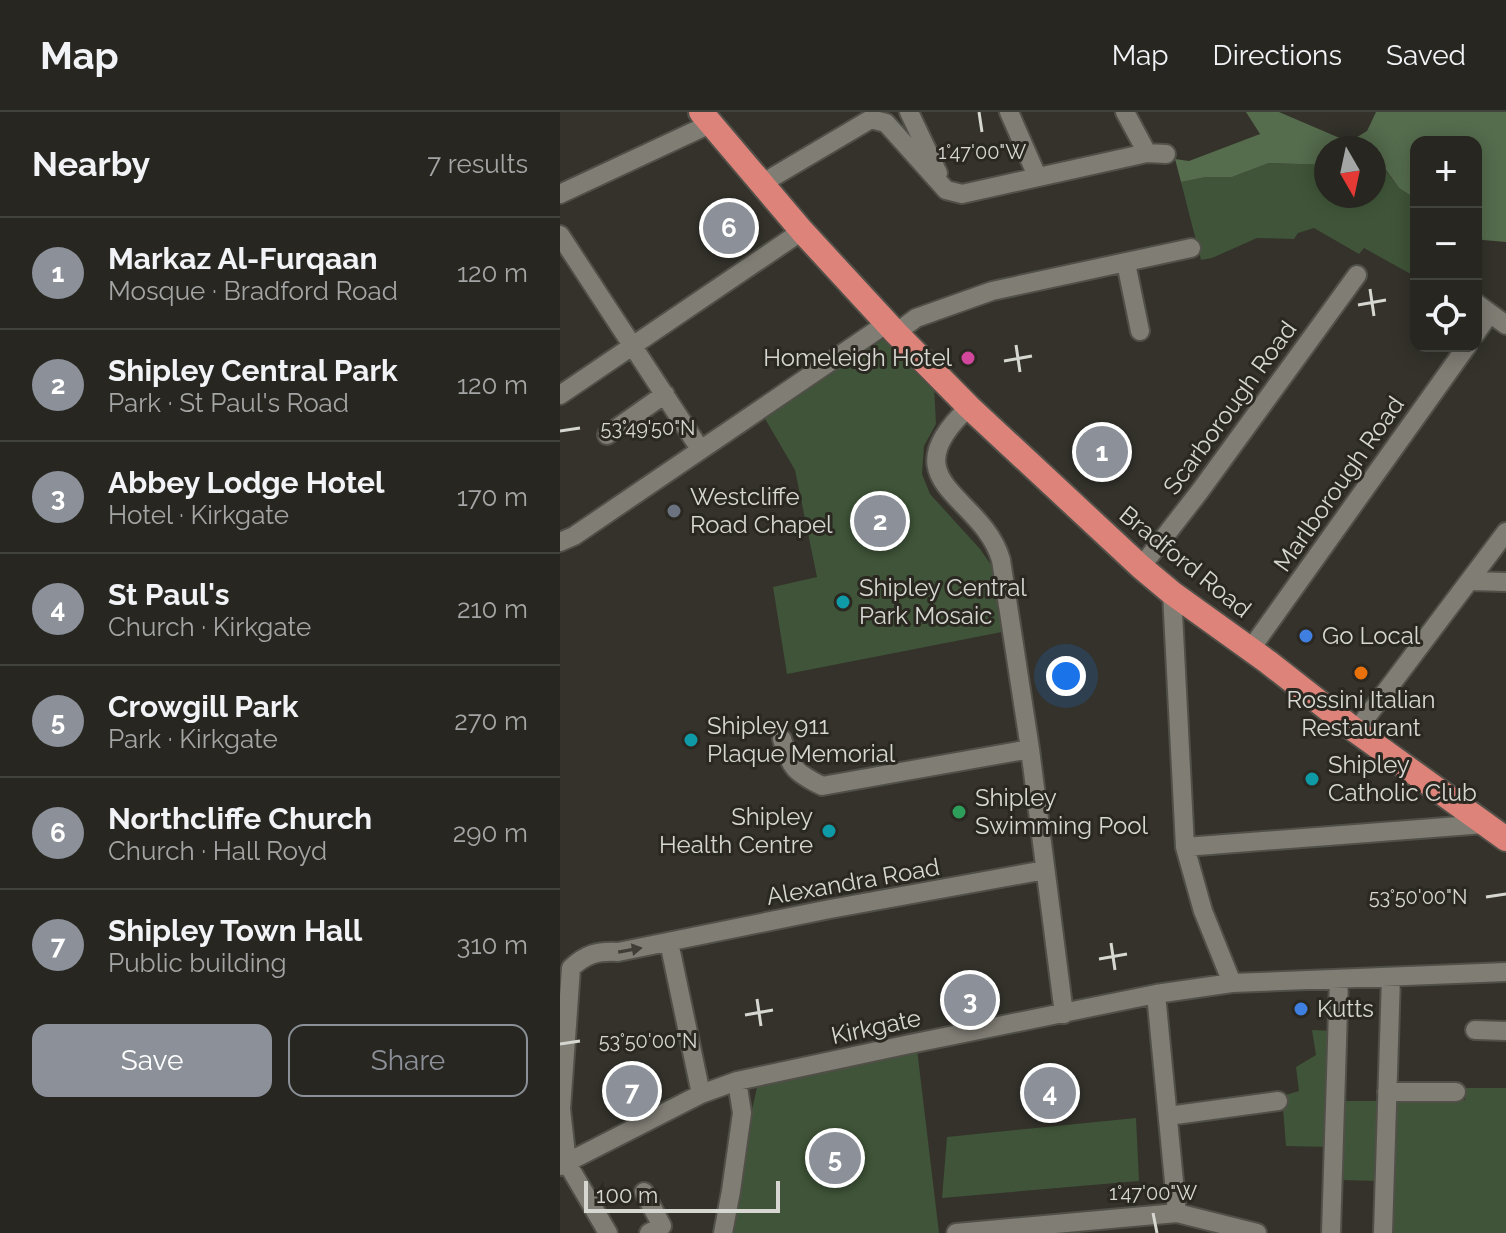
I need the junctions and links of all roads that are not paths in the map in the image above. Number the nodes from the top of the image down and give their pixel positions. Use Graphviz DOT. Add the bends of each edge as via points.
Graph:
graph roads {
  1 [pos="909,112"];
  2 [pos="1009,112"];
  3 [pos="1125,112"];
  4 [pos="876,115"];
  5 [pos="705,118"];
  6 [pos="1147,153"];
  7 [pos="1166,154"];
  8 [pos="1037,176"];
  9 [pos="761,184"];
  10 [pos="946,190"];
  11 [pos="560,194"];
  12 [pos="802,231"];
  13 [pos="560,235"];
  14 [pos="1191,248"];
  15 [pos="1126,263"];
  16 [pos="1357,275"];
  17 [pos="1483,308"];
  18 [pos="1506,325"];
  19 [pos="886,331"];
  20 [pos="1140,331"];
  21 [pos="632,346"];
  22 [pos="1463,352"];
  23 [pos="665,394"];
  24 [pos="560,395"];
  25 [pos="969,407"];
  26 [pos="607,435"];
  27 [pos="700,449"];
  28 [pos="1506,532"];
  29 [pos="560,542"];
  30 [pos="1141,567"];
  31 [pos="1471,581"];
  32 [pos="1506,582"];
  33 [pos="1172,593"];
  34 [pos="1250,650"];
  35 [pos="1356,731"];
  36 [pos="782,739"];
  37 [pos="1030,749"];
  38 [pos="1485,824"];
  39 [pos="1506,839"];
  40 [pos="1185,847"];
  41 [pos="1045,870"];
  42 [pos="669,942"];
  43 [pos="1506,972"];
  44 [pos="1391,977"];
  45 [pos="1339,979"];
  46 [pos="1232,983"];
  47 [pos="1156,994"];
  48 [pos="1064,1014"];
  49 [pos="1475,1030"];
  50 [pos="1506,1031"];
  51 [pos="737,1081"];
  52 [pos="1387,1092"];
  53 [pos="1456,1092"];
  54 [pos="701,1094"];
  55 [pos="1278,1101"];
  56 [pos="1168,1116"];
  57 [pos="563,1165"];
  58 [pos="644,1192"];
  59 [pos="1177,1213"];
  60 [pos="608,1233"];
  61 [pos="649,1233"];
  62 [pos="723,1233"];
  63 [pos="956,1233"];
  64 [pos="1257,1233"];
  65 [pos="1331,1233"];
  66 [pos="1383,1233"];
  1 -- 10 [label="street"];
  2 -- 8 [label="street"];
  3 -- 6 [label="street"];
  4 -- 9 [label="street"];
  4 -- 10 [label="street"];
  5 -- 9 [label="highway, Bradford Road"];
  5 -- 11 [label="street"];
  6 -- 7 [label="street"];
  6 -- 8 [label="street"];
  8 -- 10 [label="street" via="962,194"];
  9 -- 12 [label="highway, Bradford Road"];
  12 -- 19 [label="highway, Bradford Road"];
  12 -- 21 [label="street"];
  13 -- 21 [label="street"];
  14 -- 15 [label="street"];
  15 -- 19 [label="street" via="992,291"];
  15 -- 20 [label="street"];
  16 -- 30 [label="street, Scarborough Road"];
  17 -- 18 [label="street"];
  19 -- 25 [label="highway, Bradford Road"];
  19 -- 27 [label="street"];
  21 -- 23 [label="street"];
  21 -- 24 [label="street"];
  22 -- 34 [label="street, Marlborough Road"];
  23 -- 26 [label="street"];
  23 -- 27 [label="street"];
  25 -- 30 [label="highway, Bradford Road"];
  25 -- 37 [label="street" via="948,426 937,448 935,468 997,545"];
  27 -- 29 [label="street"];
  28 -- 31 [label="street"];
  30 -- 33 [label="highway, Bradford Road"];
  31 -- 32 [label="street"];
  31 -- 35 [label="street"];
  33 -- 34 [label="highway, Bradford Road"];
  33 -- 40 [label="street"];
  34 -- 35 [label="highway, Bradford Road"];
  35 -- 38 [label="highway, Bradford Road"];
  36 -- 37 [label="street" via="792,768 822,786"];
  37 -- 41 [label="street"];
  38 -- 39 [label="highway, Bradford Road"];
  38 -- 40 [label="street"];
  40 -- 46 [label="street"];
  41 -- 42 [label="street, Alexandra Road"];
  41 -- 48 [label="street"];
  42 -- 54 [label="street"];
  57 -- 42 [label="street, Alexandra Road, one-way" via="561,1109 571,968 591,953"];
  43 -- 44 [label="street, Kirkgate"];
  44 -- 45 [label="street, Kirkgate"];
  44 -- 52 [label="street"];
  45 -- 46 [label="street, Kirkgate"];
  45 -- 65 [label="street"];
  46 -- 47 [label="street, Kirkgate"];
  47 -- 48 [label="street, Kirkgate"];
  47 -- 56 [label="street"];
  48 -- 51 [label="street, Kirkgate"];
  49 -- 50 [label="street"];
  51 -- 54 [label="street, Kirkgate"];
  51 -- 62 [label="street" via="742,1113"];
  52 -- 53 [label="street"];
  52 -- 66 [label="street"];
  54 -- 57 [label="street, Kirkgate"];
  55 -- 56 [label="street"];
  56 -- 59 [label="street"];
  57 -- 60 [label="street"];
  58 -- 61 [label="street" via="662,1226"];
  59 -- 63 [label="street"];
  59 -- 64 [label="street"];
}
